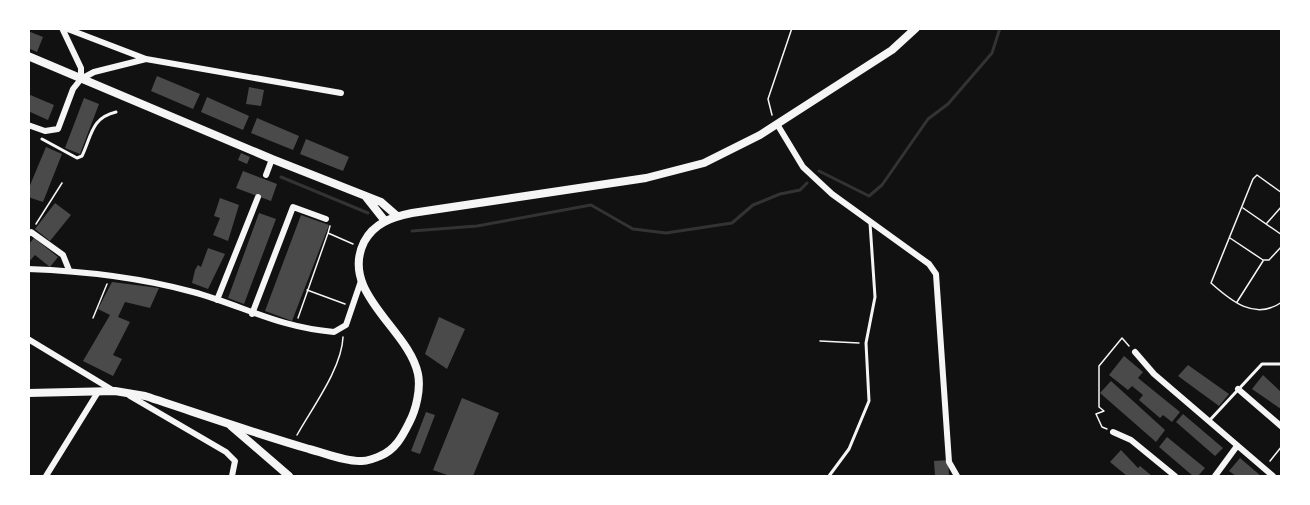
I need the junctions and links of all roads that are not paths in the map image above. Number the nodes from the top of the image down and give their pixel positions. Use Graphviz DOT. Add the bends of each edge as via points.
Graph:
graph roads {
  1 [pos="64,28"];
  2 [pos="916,28"];
  3 [pos="28,56"];
  4 [pos="146,59"];
  5 [pos="81,79"];
  6 [pos="341,93"];
  7 [pos="116,112"];
  8 [pos="777,124"];
  9 [pos="28,125"];
  10 [pos="42,139"];
  11 [pos="272,159"];
  12 [pos="266,175"];
  13 [pos="365,196"];
  14 [pos="258,197"];
  15 [pos="397,216"];
  16 [pos="326,219"];
  17 [pos="385,221"];
  18 [pos="870,223"];
  19 [pos="30,233"];
  20 [pos="28,269"];
  21 [pos="69,270"];
  22 [pos="361,281"];
  23 [pos="217,300"];
  24 [pos="252,314"];
  25 [pos="28,339"];
  26 [pos="1135,352"];
  27 [pos="1281,364"];
  28 [pos="1238,389"];
  29 [pos="115,391"];
  30 [pos="98,392"];
  31 [pos="28,393"];
  32 [pos="126,393"];
  33 [pos="1209,421"];
  34 [pos="228,423"];
  35 [pos="1281,427"];
  36 [pos="1113,432"];
  37 [pos="1237,446"];
  38 [pos="830,476"];
  39 [pos="46,477"];
  40 [pos="232,477"];
  41 [pos="289,477"];
  42 [pos="957,477"];
  43 [pos="1175,477"];
  44 [pos="1215,477"];
  45 [pos="1273,477"];
  1 -- 4 [label="street"];
  1 -- 5 [label="street" via="81,68"];
  2 -- 8 [label="main road" via="892,51"];
  3 -- 5 [label="street"];
  4 -- 5 [label="street"];
  4 -- 6 [label="street"];
  5 -- 9 [label="street" via="58,129 45,131"];
  5 -- 11 [label="street"];
  7 -- 10 [label="lane" via="102,115 96,122 82,156 77,158"];
  8 -- 15 [label="main road" via="725,155 683,170"];
  8 -- 18 [label="street" via="803,167"];
  11 -- 12 [label="street"];
  11 -- 13 [label="street"];
  13 -- 15 [label="street" via="381,202"];
  13 -- 17 [label="street"];
  14 -- 23 [label="street"];
  15 -- 17 [label="main road"];
  16 -- 24 [label="street" via="293,207"];
  17 -- 22 [label="main road" via="369,234 362,249"];
  18 -- 38 [label="lane" via="875,297 866,344 869,401 849,450"];
  18 -- 42 [label="street" via="929,264 936,274 949,462"];
  19 -- 21 [label="street" via="63,255"];
  20 -- 21 [label="street"];
  21 -- 23 [label="street" via="143,279"];
  22 -- 24 [label="street" via="343,328 334,332 295,327"];
  22 -- 34 [label="main road" via="406,345 418,375 416,403 400,441 381,456 362,461"];
  23 -- 24 [label="street"];
  25 -- 29 [label="street"];
  26 -- 33 [label="street" via="1154,374"];
  27 -- 28 [label="lane" via="1262,364"];
  28 -- 33 [label="lane"];
  28 -- 35 [label="street"];
  29 -- 30 [label="main road"];
  29 -- 32 [label="main road"];
  30 -- 31 [label="main road"];
  30 -- 39 [label="street"];
  32 -- 34 [label="main road"];
  32 -- 40 [label="street" via="226,452 235,461"];
  33 -- 37 [label="street"];
  34 -- 41 [label="street"];
  36 -- 43 [label="street" via="1131,440"];
  37 -- 44 [label="street"];
  37 -- 45 [label="street"];
}
